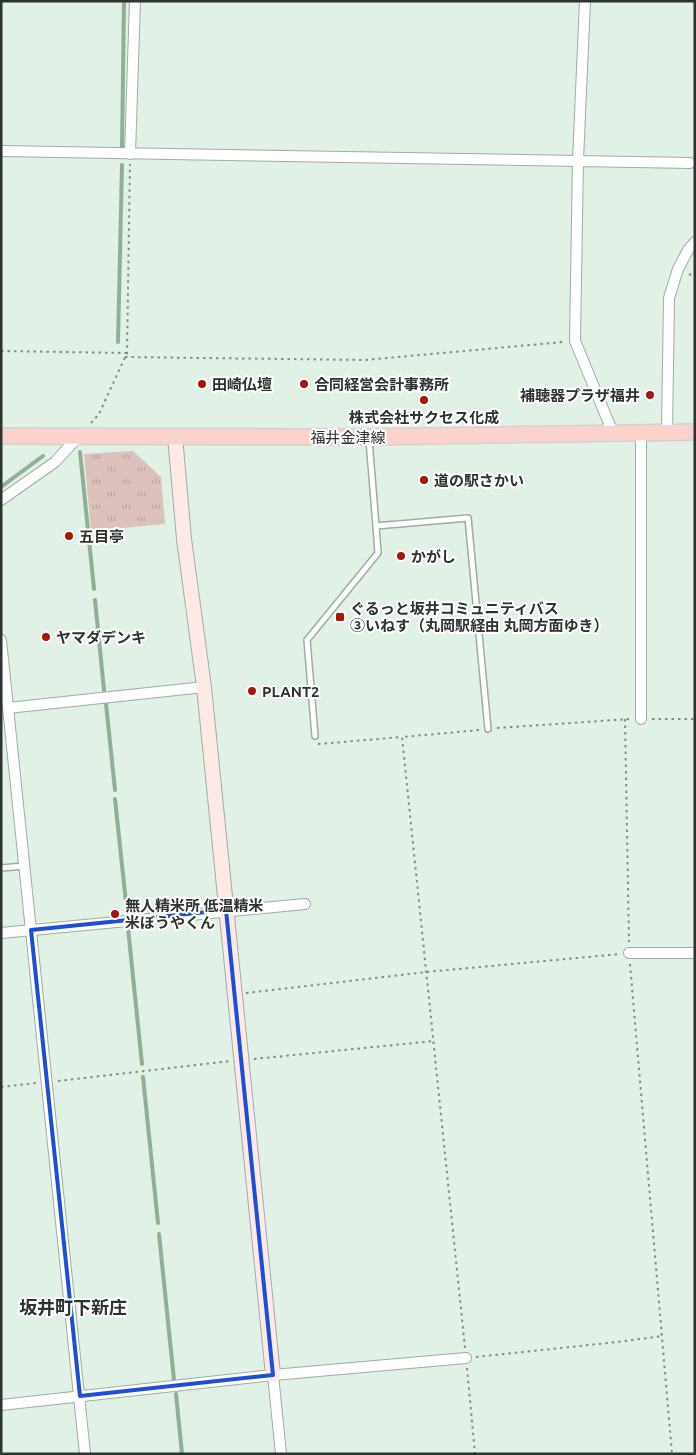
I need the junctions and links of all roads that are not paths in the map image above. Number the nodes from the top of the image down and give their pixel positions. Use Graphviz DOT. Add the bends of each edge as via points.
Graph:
graph roads {
  1 [pos="135,1"];
  2 [pos="585,1"];
  3 [pos="1,151"];
  4 [pos="130,154"];
  5 [pos="578,160"];
  6 [pos="690,163"];
  7 [pos="695,242"];
  8 [pos="667,432"];
  9 [pos="695,432"];
  10 [pos="613,433"];
  11 [pos="641,433"];
  12 [pos="1,436"];
  13 [pos="79,436"];
  14 [pos="175,436"];
  15 [pos="369,437"];
  16 [pos="1,500"];
  17 [pos="376,526"];
  18 [pos="1,640"];
  19 [pos="204,687"];
  20 [pos="8,708"];
  21 [pos="641,719"];
  22 [pos="488,729"];
  23 [pos="315,736"];
  24 [pos="24,866"];
  25 [pos="1,868"];
  26 [pos="305,904"];
  27 [pos="226,910"];
  28 [pos="31,930"];
  29 [pos="1,933"];
  30 [pos="630,953"];
  31 [pos="695,953"];
  32 [pos="466,1358"];
  33 [pos="273,1375"];
  34 [pos="80,1396"];
  35 [pos="1,1405"];
  36 [pos="85,1454"];
  37 [pos="281,1454"];
  1 -- 4 [label="street"];
  2 -- 5 [label="street"];
  3 -- 4 [label="street"];
  4 -- 5 [label="street"];
  5 -- 6 [label="street"];
  5 -- 10 [label="street" via="575,341"];
  7 -- 8 [label="street" via="678,269 669,298"];
  8 -- 9 [label="main road, 福井金津線"];
  8 -- 11 [label="main road, 福井金津線"];
  10 -- 11 [label="main road, 福井金津線"];
  10 -- 15 [label="main road, 福井金津線"];
  11 -- 21 [label="street"];
  12 -- 13 [label="main road, 福井金津線"];
  13 -- 14 [label="main road, 福井金津線"];
  13 -- 16 [label="street" via="55,462"];
  14 -- 15 [label="main road, 福井金津線"];
  14 -- 19 [label="street" via="184,539"];
  15 -- 17 [label="lane"];
  17 -- 22 [label="lane" via="468,518"];
  17 -- 23 [label="lane" via="378,553 307,640"];
  18 -- 20 [label="street"];
  19 -- 20 [label="street"];
  19 -- 27 [label="street"];
  20 -- 24 [label="street"];
  24 -- 25 [label="lane"];
  24 -- 28 [label="street"];
  26 -- 27 [label="street"];
  27 -- 28 [label="street"];
  27 -- 33 [label="street"];
  28 -- 29 [label="street"];
  28 -- 34 [label="street"];
  30 -- 31 [label="street"];
  32 -- 33 [label="street"];
  33 -- 34 [label="street"];
  33 -- 37 [label="street"];
  34 -- 35 [label="street"];
  34 -- 36 [label="street"];
}
